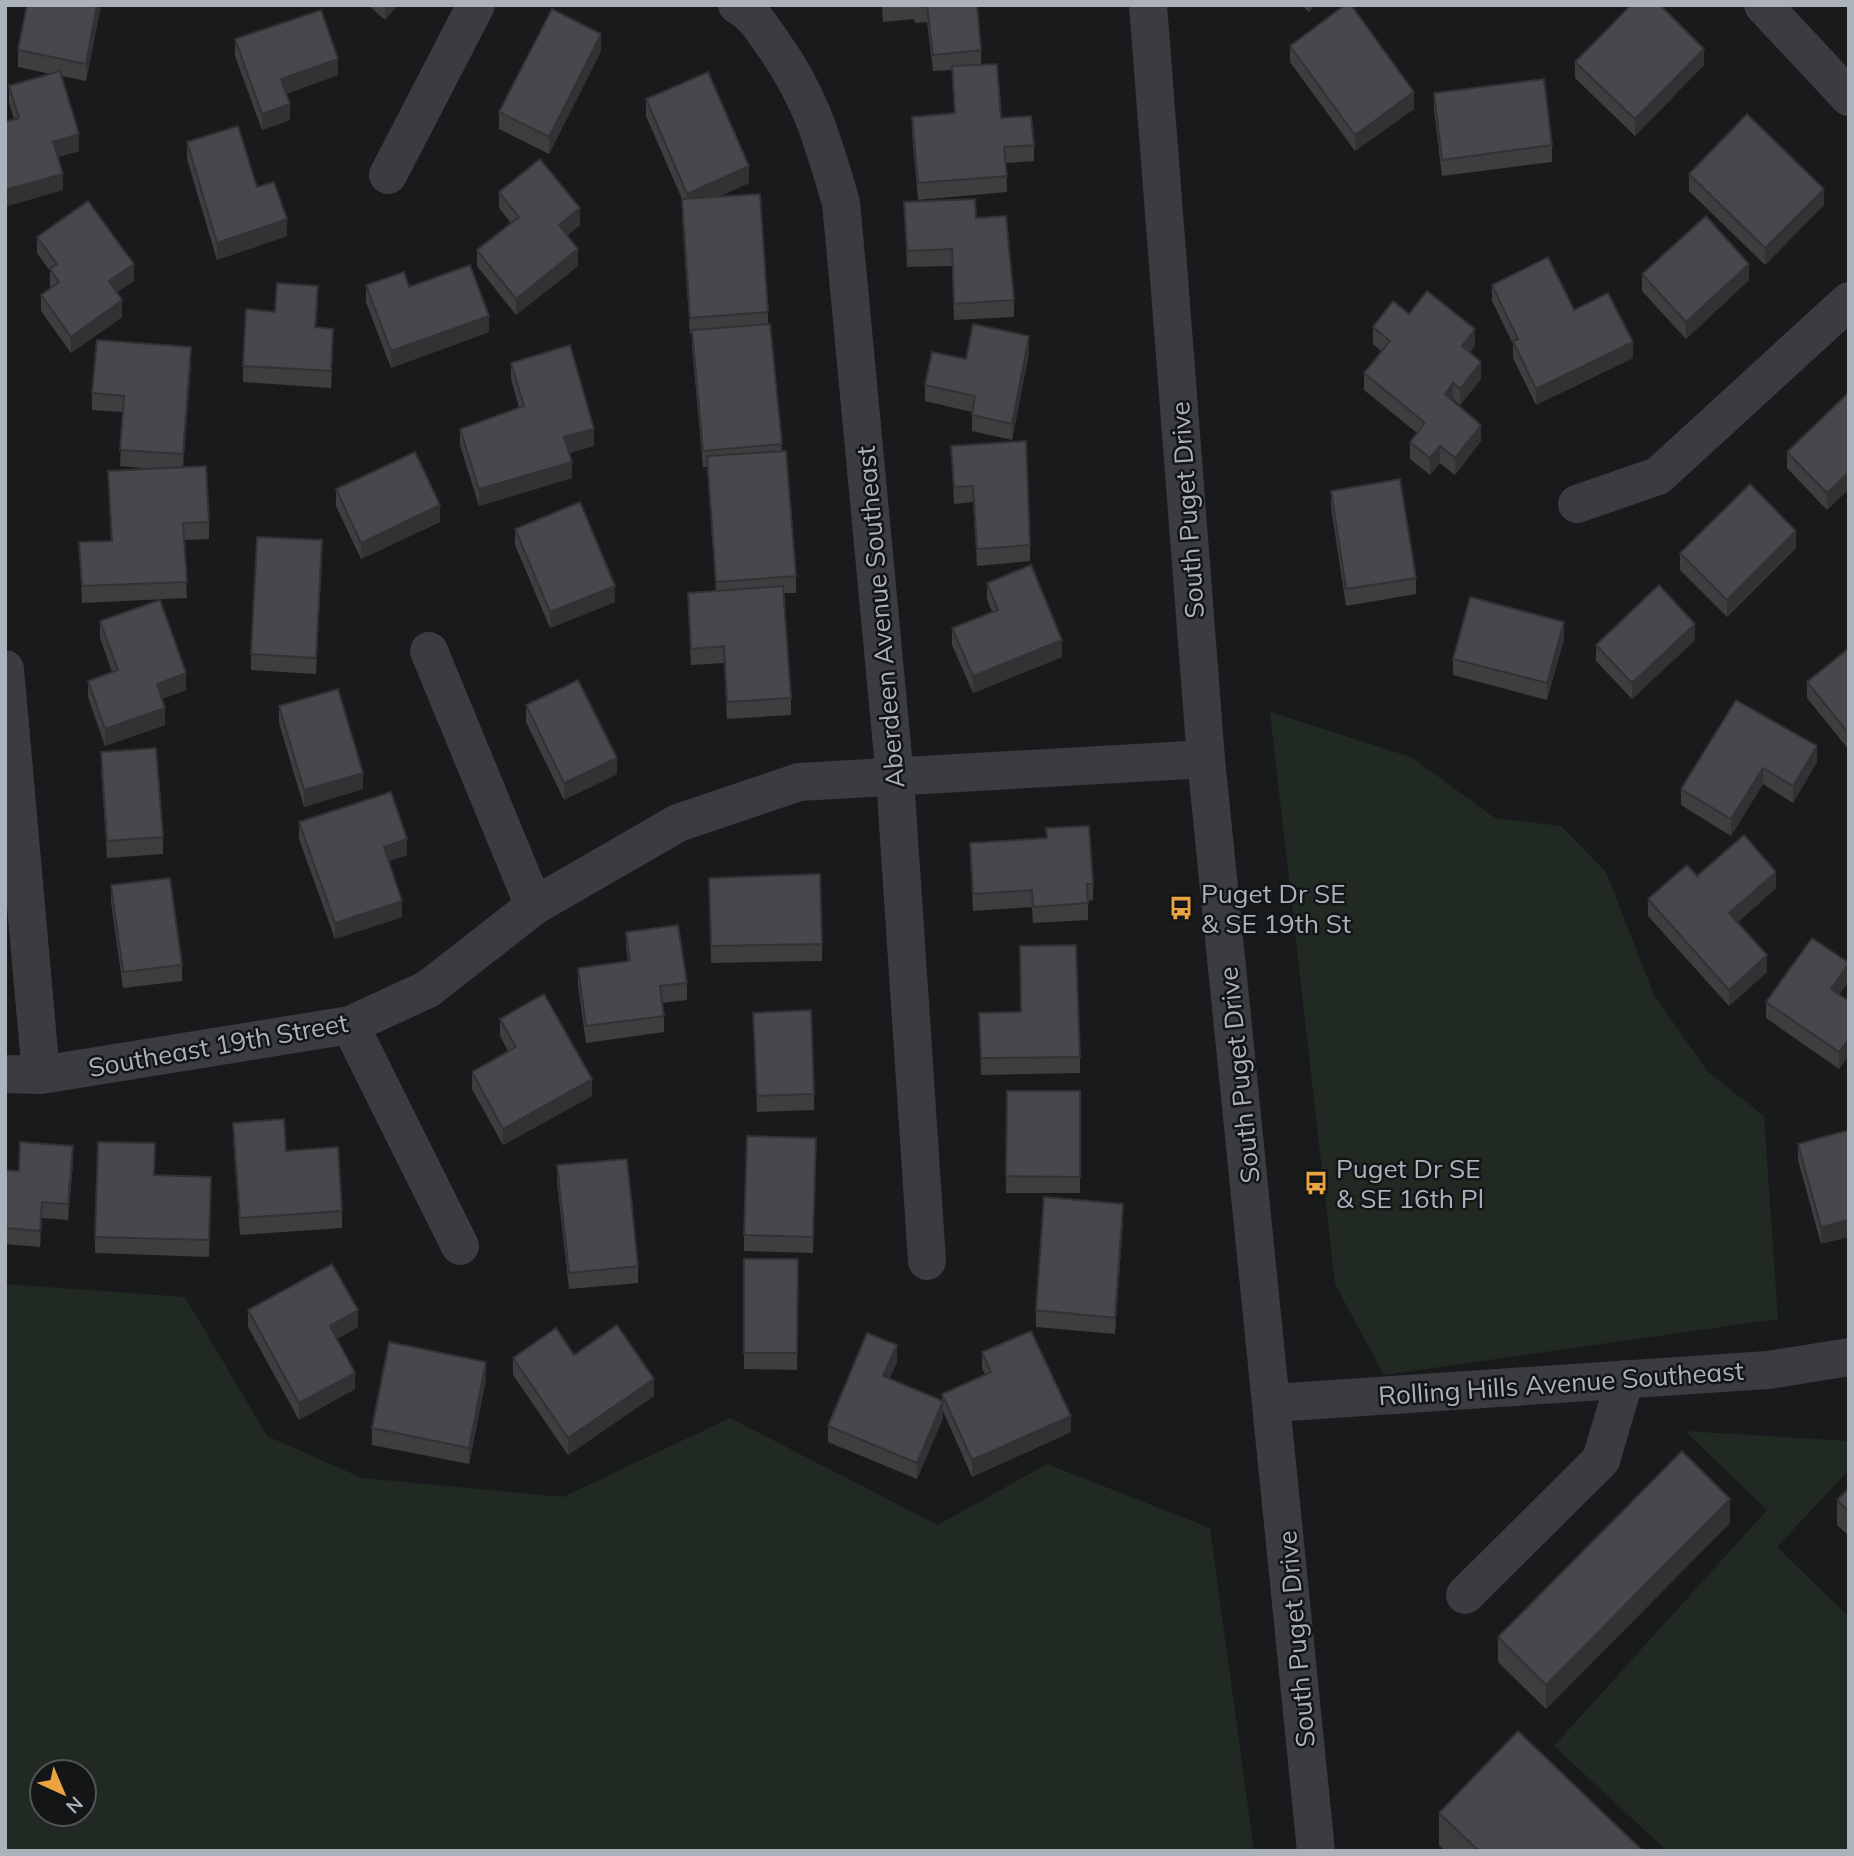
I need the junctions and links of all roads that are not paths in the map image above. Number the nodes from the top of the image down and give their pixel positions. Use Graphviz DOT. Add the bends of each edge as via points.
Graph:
graph roads {
  1 [pos="476,5"];
  2 [pos="1148,5"];
  3 [pos="1763,5"];
  4 [pos="747,8"];
  5 [pos="1849,97"];
  6 [pos="388,175"];
  7 [pos="1849,301"];
  8 [pos="1577,504"];
  9 [pos="429,652"];
  10 [pos="5,669"];
  11 [pos="1206,759"];
  12 [pos="895,778"];
  13 [pos="534,906"];
  14 [pos="350,1025"];
  15 [pos="23,1074"];
  16 [pos="460,1246"];
  17 [pos="927,1261"];
  18 [pos="1849,1357"];
  19 [pos="1625,1379"];
  20 [pos="1273,1403"];
  21 [pos="1465,1595"];
  22 [pos="1316,1851"];
  1 -- 6 [label="street"];
  2 -- 11 [label="street, South Puget Drive"];
  3 -- 5 [label="street"];
  4 -- 12 [label="street, Aberdeen Avenue Southeast" via="795,75 818,123 841,204"];
  7 -- 8 [label="street" via="1658,476"];
  9 -- 13 [label="street"];
  10 -- 15 [label="street"];
  11 -- 12 [label="street, Southeast 19th Street"];
  11 -- 20 [label="street, South Puget Drive"];
  12 -- 13 [label="street, Southeast 19th Street" via="799,782 678,824"];
  12 -- 17 [label="street, Aberdeen Avenue Southeast"];
  13 -- 14 [label="street, Southeast 19th Street" via="428,989"];
  14 -- 15 [label="street, Southeast 19th Street"];
  14 -- 16 [label="street"];
  18 -- 19 [label="street, Rolling Hills Avenue Southeast" via="1768,1370"];
  19 -- 20 [label="street, Rolling Hills Avenue Southeast"];
  19 -- 21 [label="street" via="1601,1460"];
  20 -- 22 [label="street, South Puget Drive"];
}
